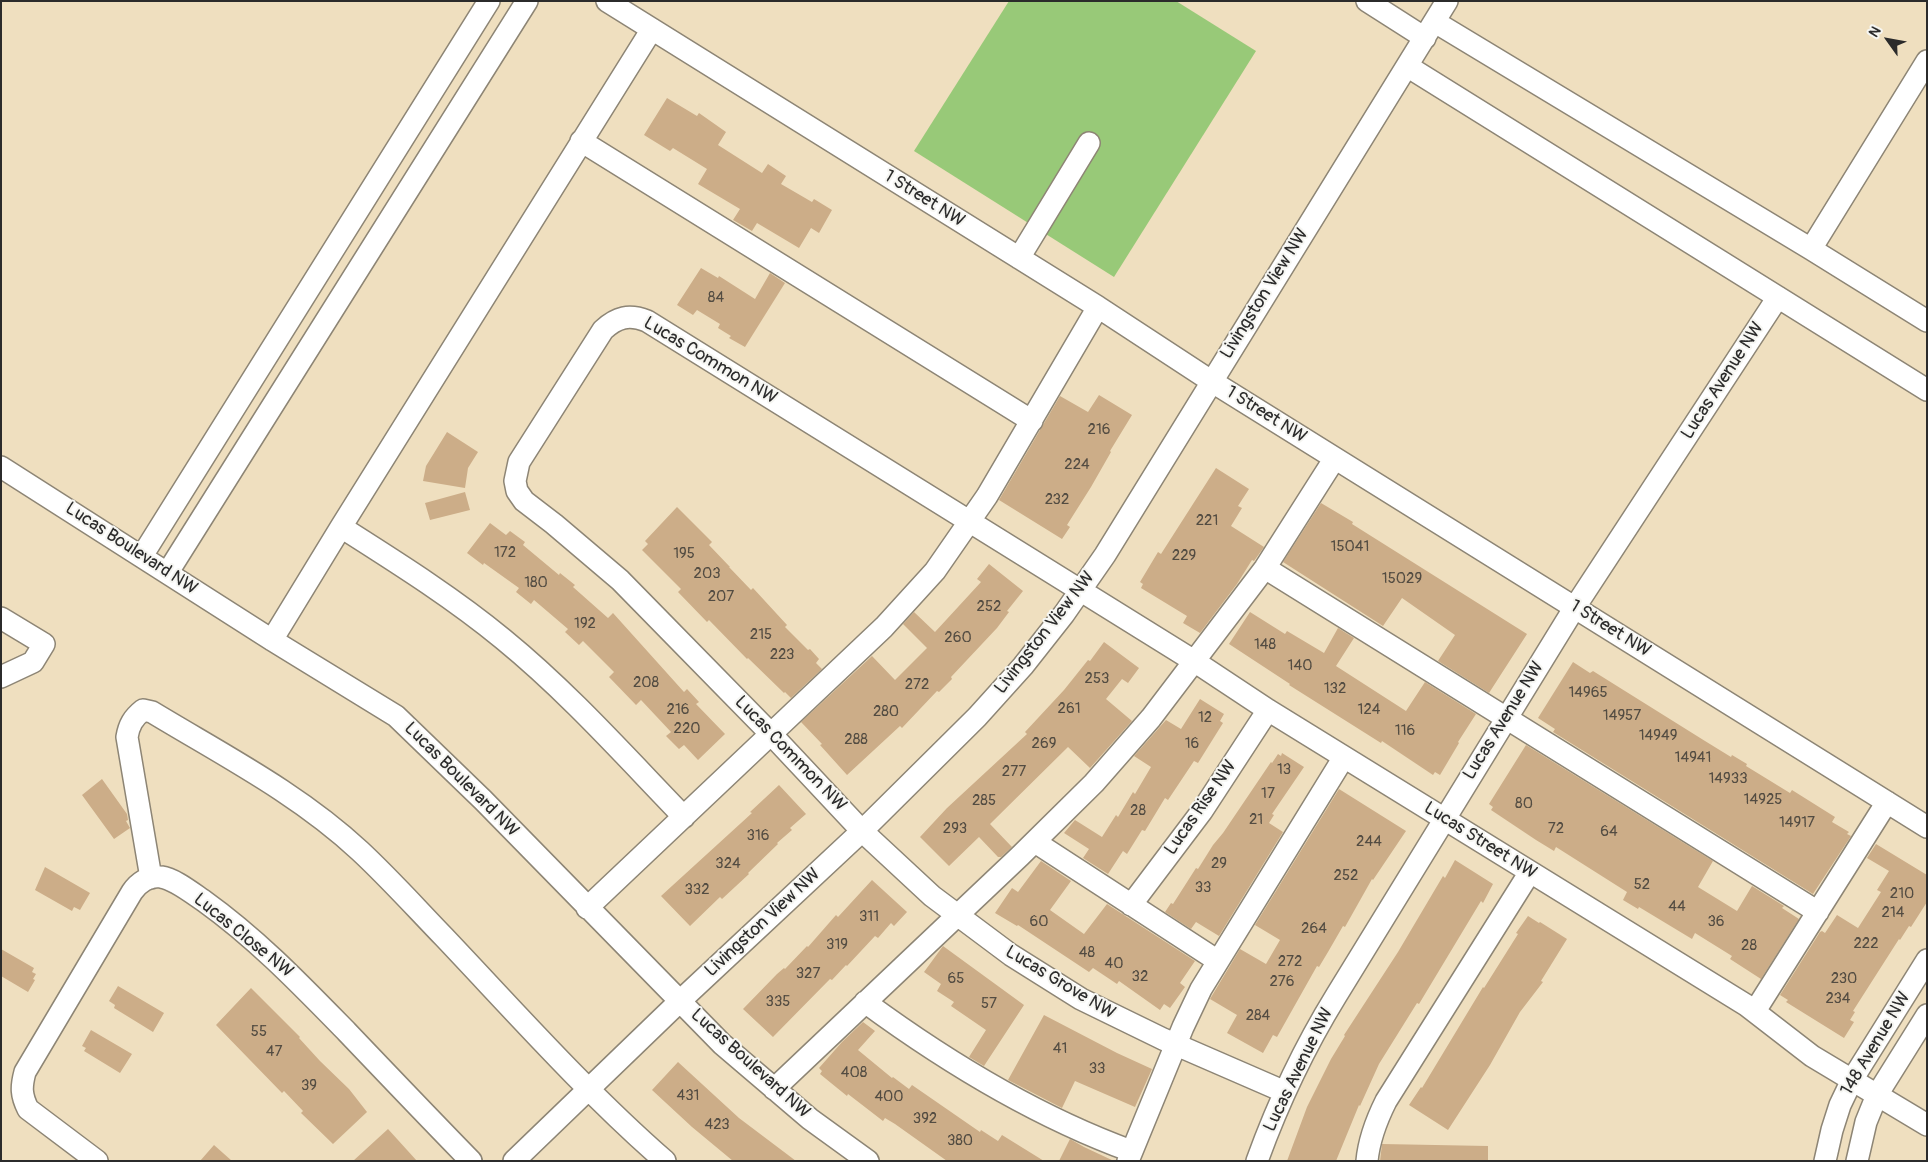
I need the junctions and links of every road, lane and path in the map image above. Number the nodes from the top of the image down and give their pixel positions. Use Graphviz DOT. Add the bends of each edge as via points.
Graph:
graph roads {
  1 [pos="489,1"];
  2 [pos="528,1"];
  3 [pos="607,1"];
  4 [pos="1367,1"];
  5 [pos="1447,1"];
  6 [pos="652,29"];
  7 [pos="1430,30"];
  8 [pos="1927,60"];
  9 [pos="1407,66"];
  10 [pos="581,141"];
  11 [pos="1088,143"];
  12 [pos="1811,249"];
  13 [pos="1019,258"];
  14 [pos="1778,297"];
  15 [pos="1098,307"];
  16 [pos="1927,321"];
  17 [pos="1211,381"];
  18 [pos="1927,390"];
  19 [pos="1032,421"];
  20 [pos="1335,458"];
  21 [pos="1,467"];
  22 [pos="970,522"];
  23 [pos="341,527"];
  24 [pos="142,556"];
  25 [pos="1265,568"];
  26 [pos="168,572"];
  27 [pos="1080,591"];
  28 [pos="1575,607"];
  29 [pos="1,618"];
  30 [pos="272,640"];
  31 [pos="1194,661"];
  32 [pos="1,677"];
  33 [pos="1268,710"];
  34 [pos="1506,717"];
  35 [pos="771,734"];
  36 [pos="1344,757"];
  37 [pos="1887,802"];
  38 [pos="684,817"];
  39 [pos="1445,819"];
  40 [pos="1927,827"];
  41 [pos="862,831"];
  42 [pos="1035,842"];
  43 [pos="1530,872"];
  44 [pos="151,878"];
  45 [pos="1131,905"];
  46 [pos="587,908"];
  47 [pos="1818,912"];
  48 [pos="958,916"];
  49 [pos="1927,960"];
  50 [pos="1218,962"];
  51 [pos="680,1001"];
  52 [pos="865,1002"];
  53 [pos="1755,1011"];
  54 [pos="1927,1015"];
  55 [pos="1175,1044"];
  56 [pos="1852,1080"];
  57 [pos="774,1089"];
  58 [pos="588,1090"];
  59 [pos="1285,1092"];
  60 [pos="1877,1095"];
  61 [pos="1927,1125"];
  62 [pos="1130,1156"];
  63 [pos="97,1161"];
  64 [pos="471,1161"];
  65 [pos="514,1161"];
  66 [pos="665,1161"];
  67 [pos="868,1161"];
  68 [pos="1257,1161"];
  69 [pos="1367,1161"];
  70 [pos="1825,1161"];
  71 [pos="1857,1161"];
  1 -- 24 [label="street"];
  2 -- 26 [label="street"];
  3 -- 6 [label="street, 1 Street NW"];
  4 -- 7 [label="street"];
  5 -- 7 [label="street, Livingston View NW"];
  6 -- 10 [label="street"];
  6 -- 13 [label="street, 1 Street NW"];
  7 -- 9 [label="street, Livingston View NW"];
  7 -- 12 [label="street"];
  8 -- 12 [label="street"];
  9 -- 14 [label="street"];
  9 -- 17 [label="street, Livingston View NW"];
  10 -- 19 [label="street"];
  10 -- 23 [label="street"];
  11 -- 13 [label="street"];
  12 -- 16 [label="street"];
  13 -- 15 [label="street, 1 Street NW"];
  14 -- 18 [label="street"];
  14 -- 28 [label="street, Lucas Avenue NW"];
  15 -- 17 [label="street, 1 Street NW"];
  15 -- 19 [label="street"];
  17 -- 20 [label="street, 1 Street NW"];
  17 -- 27 [label="street, Livingston View NW"];
  19 -- 22 [label="street"];
  20 -- 25 [label="street"];
  20 -- 28 [label="street, 1 Street NW"];
  21 -- 24 [label="street, Lucas Boulevard NW"];
  22 -- 27 [label="street, Lucas Common NW"];
  22 -- 35 [label="street" via="913,597"];
  22 -- 35 [label="street, Lucas Common NW" via="647,320 630,316 620,318 603,330 519,462 515,481 518,491 533,509 620,580"];
  23 -- 30 [label="street"];
  23 -- 38 [label="street" via="440,591 504,640 570,699"];
  24 -- 26 [label="street, Lucas Boulevard NW"];
  25 -- 31 [label="street"];
  25 -- 34 [label="street"];
  26 -- 30 [label="street, Lucas Boulevard NW"];
  27 -- 31 [label="street, Lucas Street NW"];
  27 -- 41 [label="street, Livingston View NW" via="1023,666 984,710"];
  28 -- 34 [label="street, Lucas Avenue NW"];
  28 -- 37 [label="street, 1 Street NW"];
  29 -- 32 [label="street" via="44,644 34,662"];
  30 -- 46 [label="street, Lucas Boulevard NW" via="396,716 484,800"];
  31 -- 33 [label="street, Lucas Street NW"];
  31 -- 42 [label="street" via="1119,756"];
  33 -- 36 [label="street, Lucas Street NW"];
  33 -- 45 [label="street, Lucas Rise NW" via="1202,811"];
  34 -- 39 [label="street, Lucas Avenue NW"];
  34 -- 47 [label="street"];
  35 -- 38 [label="street"];
  35 -- 41 [label="street, Lucas Common NW"];
  36 -- 39 [label="street, Lucas Street NW"];
  36 -- 50 [label="street"];
  37 -- 40 [label="street, 1 Street NW"];
  37 -- 47 [label="street"];
  38 -- 46 [label="street"];
  39 -- 43 [label="street, Lucas Street NW"];
  39 -- 59 [label="street, Lucas Avenue NW" via="1318,1024"];
  41 -- 48 [label="street, Lucas Grove NW"];
  41 -- 51 [label="street, Livingston View NW"];
  42 -- 45 [label="street"];
  42 -- 48 [label="street"];
  43 -- 53 [label="street, Lucas Street NW"];
  43 -- 69 [label="street" via="1386,1101 1369,1142"];
  44 -- 58 [label="street" via="127,737 128,726 143,710 152,712 307,808 359,850"];
  44 -- 63 [label="street" via="138,883 132,892 25,1072 22,1084 22,1096 28,1109"];
  44 -- 64 [label="street, Lucas Close NW" via="160,877 187,891 259,944"];
  45 -- 50 [label="street"];
  46 -- 51 [label="street, Lucas Boulevard NW"];
  47 -- 53 [label="street"];
  48 -- 52 [label="street"];
  48 -- 55 [label="street, Lucas Grove NW" via="1011,955 1081,999"];
  49 -- 56 [label="street, 148 Avenue NW"];
  50 -- 55 [label="street" via="1201,989"];
  51 -- 57 [label="street, Lucas Boulevard NW" via="722,1044"];
  51 -- 58 [label="street, Livingston View NW"];
  52 -- 57 [label="street"];
  52 -- 62 [label="street" via="914,1038 997,1089"];
  53 -- 56 [label="street, Lucas Street NW" via="1812,1056"];
  54 -- 60 [label="street, 148 Avenue NW"];
  55 -- 59 [label="street, Lucas Grove NW"];
  55 -- 62 [label="street"];
  56 -- 60 [label="street, Lucas Street NW"];
  56 -- 70 [label="street, 148 Avenue NW" via="1837,1113"];
  57 -- 67 [label="street, Lucas Boulevard NW"];
  58 -- 65 [label="street, Livingston View NW"];
  58 -- 66 [label="street"];
  59 -- 68 [label="street, Lucas Avenue NW"];
  60 -- 61 [label="street, Lucas Street NW"];
  60 -- 71 [label="street, 148 Avenue NW" via="1866,1122"];
}
